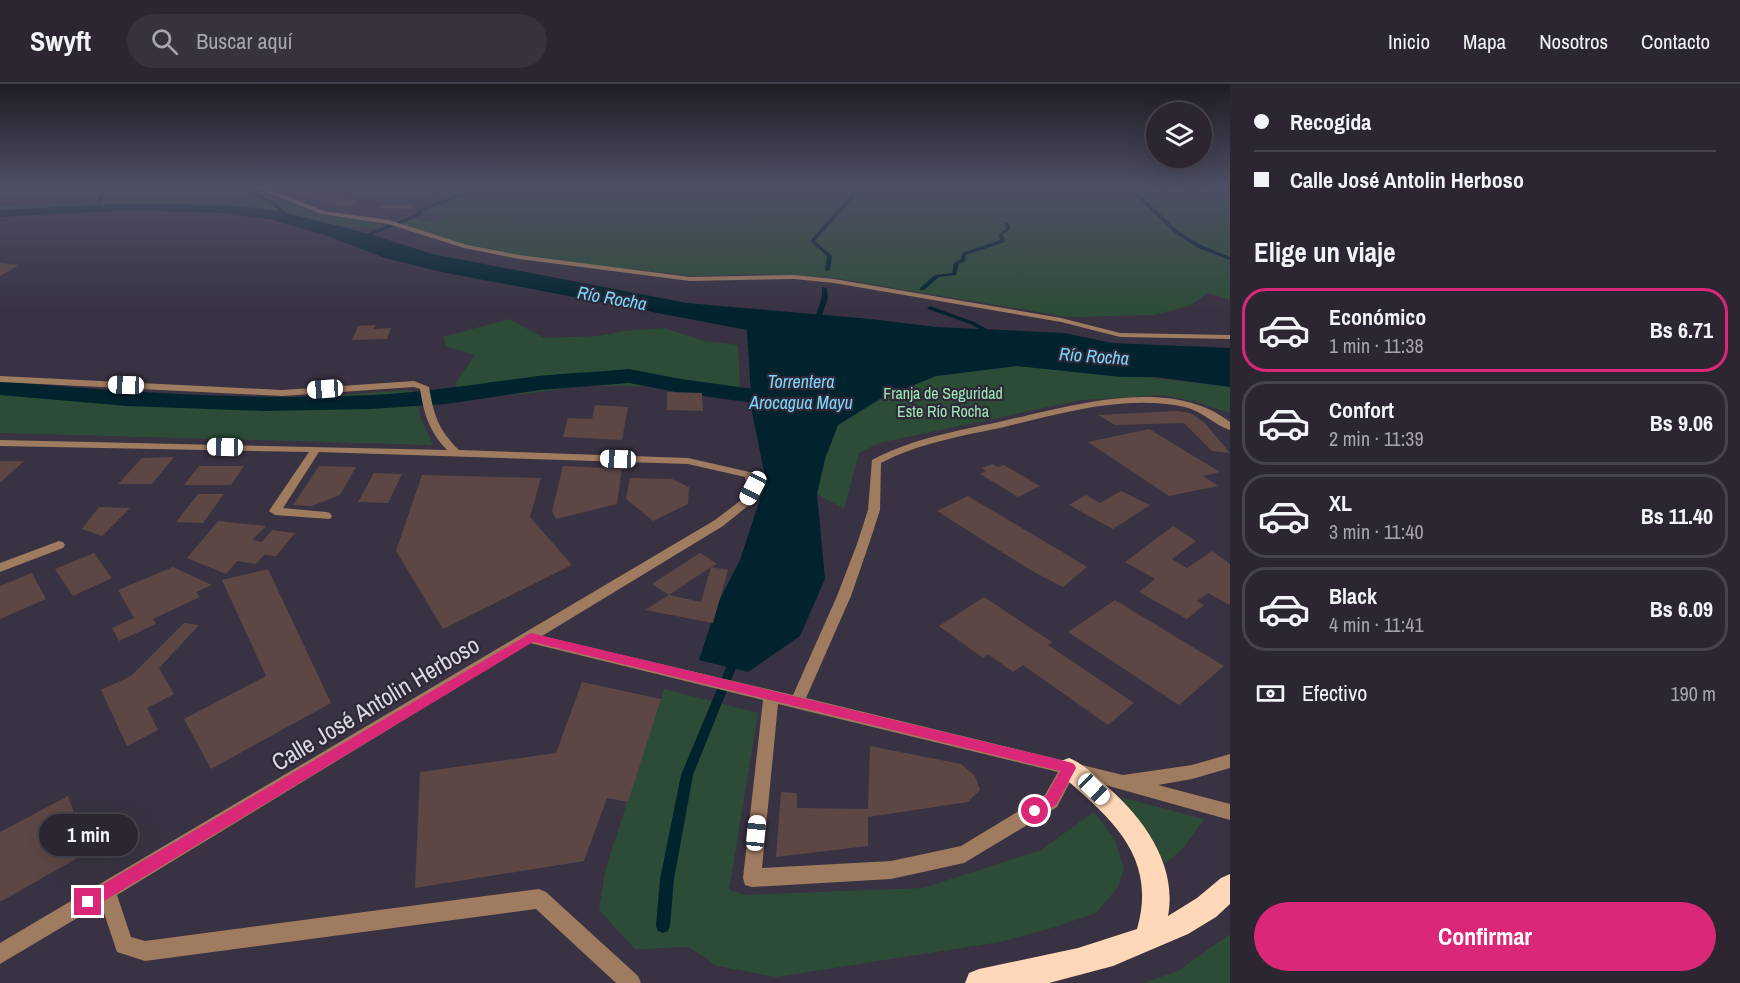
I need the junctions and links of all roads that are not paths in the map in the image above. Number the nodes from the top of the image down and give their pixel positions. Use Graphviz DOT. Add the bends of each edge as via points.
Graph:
graph roads {
  1 [pos="407,228"];
  2 [pos="1230,336"];
  3 [pos="0,379"];
  4 [pos="1230,427"];
  5 [pos="0,443"];
  6 [pos="316,449"];
  7 [pos="457,454"];
  8 [pos="326,516"];
  9 [pos="59,544"];
  10 [pos="0,568"];
  11 [pos="531,638"];
  12 [pos="771,696"];
  13 [pos="797,702"];
  14 [pos="1230,761"];
  15 [pos="1069,768"];
  16 [pos="1120,782"];
  17 [pos="1230,812"];
  18 [pos="1230,887"];
  19 [pos="106,891"];
  20 [pos="1148,939"];
  21 [pos="0,954"];
  22 [pos="631,983"];
  23 [pos="979,983"];
  1 -- 2 [label="street" via="501,254 690,279 834,280 1061,320 1120,335"];
  3 -- 7 [label="street" via="282,393 414,384 424,387 439,436"];
  4 -- 13 [label="street" via="1210,412 1185,404 1099,403 949,436 887,455 876,462 874,510 863,544"];
  5 -- 6 [label="street"];
  6 -- 7 [label="street"];
  6 -- 8 [label="street" via="275,511"];
  7 -- 11 [label="street, Calle José Antolin Herboso" via="688,461 750,475 753,488 745,503"];
  9 -- 10 [label="street"];
  11 -- 12 [label="street"];
  11 -- 19 [label="street, Calle José Antolin Herboso"];
  12 -- 13 [label="street"];
  12 -- 15 [label="street" via="752,878 891,870 964,854 1051,801"];
  13 -- 15 [label="street"];
  14 -- 16 [label="street" via="1174,776"];
  15 -- 16 [label="street"];
  15 -- 20 [label="highway" via="1118,812 1146,854 1157,894"];
  16 -- 17 [label="street"];
  18 -- 20 [label="highway" via="1193,918"];
  19 -- 21 [label="street, Calle José Antolin Herboso"];
  19 -- 22 [label="street" via="124,945 145,951 539,899"];
  20 -- 23 [label="highway"];
}
